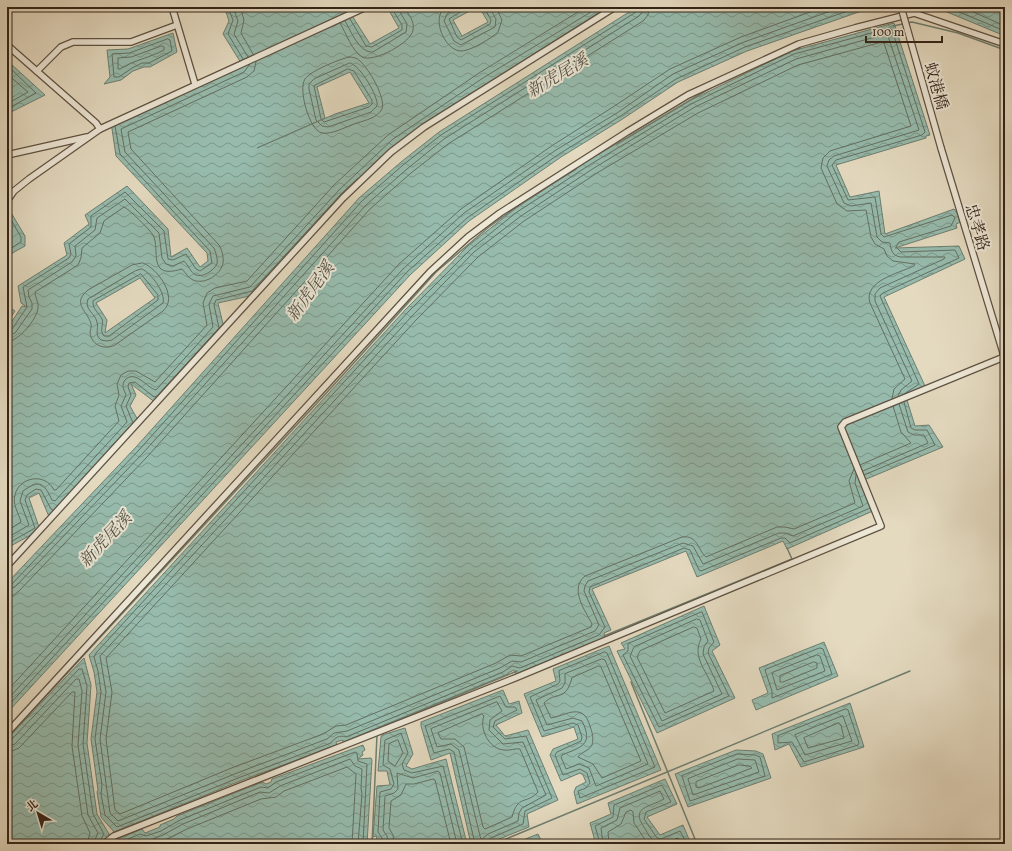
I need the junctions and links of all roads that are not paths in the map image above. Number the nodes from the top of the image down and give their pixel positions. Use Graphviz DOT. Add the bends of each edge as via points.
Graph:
graph roads {
  1 [pos="172,7"];
  2 [pos="366,7"];
  3 [pos="615,7"];
  4 [pos="901,7"];
  5 [pos="177,25"];
  6 [pos="1005,44"];
  7 [pos="7,45"];
  8 [pos="37,71"];
  9 [pos="195,84"];
  10 [pos="100,129"];
  11 [pos="89,136"];
  12 [pos="941,148"];
  13 [pos="7,155"];
  14 [pos="7,201"];
  15 [pos="1004,358"];
  16 [pos="7,566"];
  17 [pos="7,733"];
  18 [pos="104,844"];
  1 -- 5 [label="street"];
  2 -- 9 [label="street"];
  3 -- 16 [label="street" via="424,127 367,174"];
  4 -- 12 [label="street, 蚊港橋, bridge"];
  5 -- 8 [label="street" via="131,42 73,42 61,47"];
  5 -- 9 [label="street"];
  6 -- 17 [label="street" via="914,14 799,44 688,94 500,213 468,237 430,272"];
  7 -- 8 [label="street"];
  8 -- 10 [label="street"];
  9 -- 10 [label="street"];
  10 -- 11 [label="street"];
  11 -- 13 [label="street"];
  11 -- 14 [label="street" via="29,178"];
  12 -- 15 [label="street, 忠孝路"];
  15 -- 18 [label="street" via="846,422 841,427 881,526 516,678 114,836"];
}
